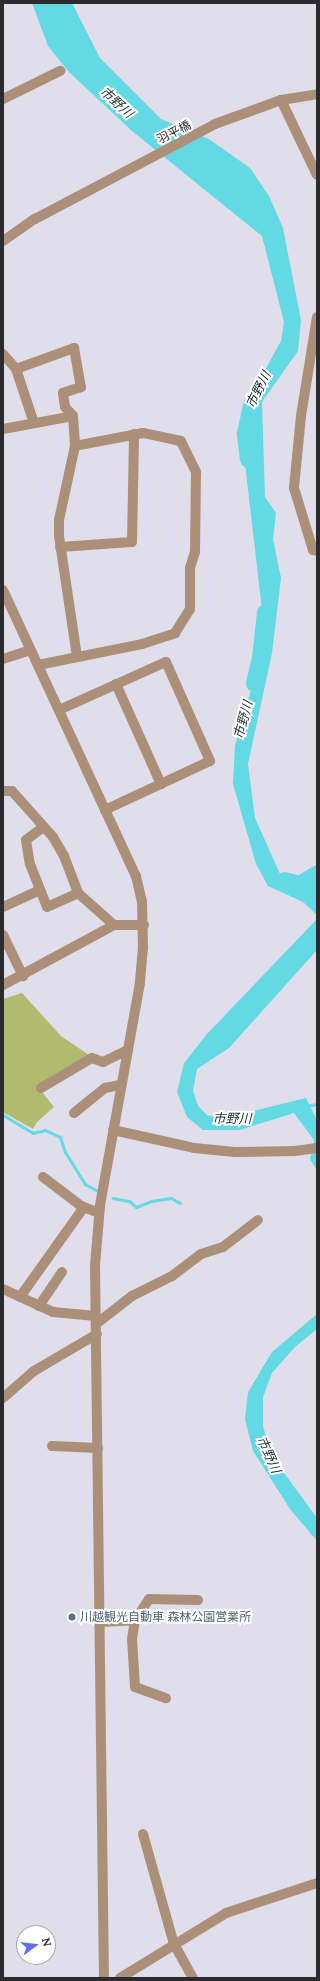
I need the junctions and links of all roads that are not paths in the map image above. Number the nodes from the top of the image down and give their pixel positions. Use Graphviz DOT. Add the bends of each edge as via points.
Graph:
graph roads {
  1 [pos="60,71"];
  2 [pos="317,94"];
  3 [pos="3,99"];
  4 [pos="281,100"];
  5 [pos="317,175"];
  6 [pos="3,241"];
  7 [pos="317,317"];
  8 [pos="3,354"];
  9 [pos="16,369"];
  10 [pos="73,416"];
  11 [pos="34,423"];
  12 [pos="3,429"];
  13 [pos="134,434"];
  14 [pos="75,446"];
  15 [pos="312,524"];
  16 [pos="60,547"];
  17 [pos="317,551"];
  18 [pos="3,590"];
  19 [pos="31,650"];
  20 [pos="77,656"];
  21 [pos="3,659"];
  22 [pos="38,665"];
  23 [pos="116,684"];
  24 [pos="59,710"];
  25 [pos="161,784"];
  26 [pos="4,793"];
  27 [pos="105,810"];
  28 [pos="42,828"];
  29 [pos="40,890"];
  30 [pos="78,893"];
  31 [pos="3,907"];
  32 [pos="114,925"];
  33 [pos="144,925"];
  34 [pos="3,935"];
  35 [pos="23,976"];
  36 [pos="3,985"];
  37 [pos="128,1050"];
  38 [pos="121,1086"];
  39 [pos="41,1088"];
  40 [pos="74,1113"];
  41 [pos="113,1130"];
  42 [pos="317,1148"];
  43 [pos="43,1177"];
  44 [pos="84,1207"];
  45 [pos="99,1213"];
  46 [pos="258,1220"];
  47 [pos="62,1272"];
  48 [pos="3,1288"];
  49 [pos="20,1297"];
  50 [pos="39,1306"];
  51 [pos="96,1320"];
  52 [pos="97,1334"];
  53 [pos="3,1398"];
  54 [pos="52,1446"];
  55 [pos="98,1448"];
  56 [pos="198,1600"];
  57 [pos="135,1620"];
  58 [pos="100,1622"];
  59 [pos="166,1698"];
  60 [pos="143,1834"];
  61 [pos="317,1883"];
  62 [pos="174,1944"];
  63 [pos="104,1978"];
  64 [pos="120,1978"];
  65 [pos="193,1978"];
  1 -- 3 [label="street"];
  2 -- 4 [label="street, 羽平橋"];
  4 -- 5 [label="street"];
  4 -- 6 [label="street, 羽平橋" via="252,109 151,158 35,219"];
  7 -- 15 [label="street" via="301,416 294,488"];
  8 -- 9 [label="street"];
  9 -- 10 [label="street" via="74,348 81,387 63,393 65,407"];
  9 -- 11 [label="street"];
  10 -- 11 [label="street"];
  10 -- 14 [label="street"];
  11 -- 12 [label="street"];
  13 -- 14 [label="street"];
  13 -- 16 [label="street" via="132,542"];
  13 -- 20 [label="street" via="143,433 181,441 196,472 195,552 190,568 190,609 175,633 142,644"];
  14 -- 16 [label="street" via="59,520"];
  15 -- 17 [label="street" via="313,550"];
  16 -- 20 [label="street"];
  18 -- 19 [label="street"];
  19 -- 21 [label="street"];
  19 -- 22 [label="street"];
  20 -- 22 [label="street"];
  22 -- 24 [label="street"];
  23 -- 24 [label="street"];
  23 -- 25 [label="street"];
  23 -- 25 [label="street" via="166,662 210,761"];
  24 -- 27 [label="street"];
  25 -- 27 [label="street"];
  26 -- 28 [label="street" via="12,791"];
  27 -- 33 [label="street" via="136,876"];
  28 -- 29 [label="street" via="26,840 30,864"];
  28 -- 30 [label="street" via="53,838 64,856"];
  29 -- 30 [label="street" via="47,907"];
  29 -- 31 [label="street"];
  30 -- 32 [label="street"];
  32 -- 33 [label="street"];
  32 -- 35 [label="street"];
  33 -- 37 [label="street" via="140,983"];
  34 -- 35 [label="street"];
  35 -- 36 [label="street"];
  37 -- 38 [label="street"];
  37 -- 39 [label="street" via="103,1062 92,1058"];
  38 -- 40 [label="street" via="105,1088"];
  38 -- 41 [label="street"];
  41 -- 42 [label="street" via="194,1148 235,1152"];
  41 -- 45 [label="street"];
  43 -- 44 [label="street"];
  44 -- 45 [label="street"];
  44 -- 49 [label="street"];
  45 -- 51 [label="street" via="95,1266"];
  46 -- 51 [label="street" via="223,1247 201,1254 172,1276 132,1296"];
  47 -- 50 [label="street"];
  48 -- 49 [label="street"];
  49 -- 50 [label="street"];
  50 -- 51 [label="street" via="53,1312"];
  51 -- 52 [label="street"];
  52 -- 53 [label="street" via="34,1371"];
  52 -- 55 [label="street"];
  54 -- 55 [label="street"];
  55 -- 58 [label="street"];
  56 -- 57 [label="street" via="149,1599"];
  57 -- 58 [label="street"];
  57 -- 59 [label="street" via="132,1639 135,1687"];
  58 -- 63 [label="street"];
  60 -- 62 [label="street"];
  61 -- 62 [label="street" via="226,1913"];
  62 -- 64 [label="street"];
  62 -- 65 [label="street"];
}
